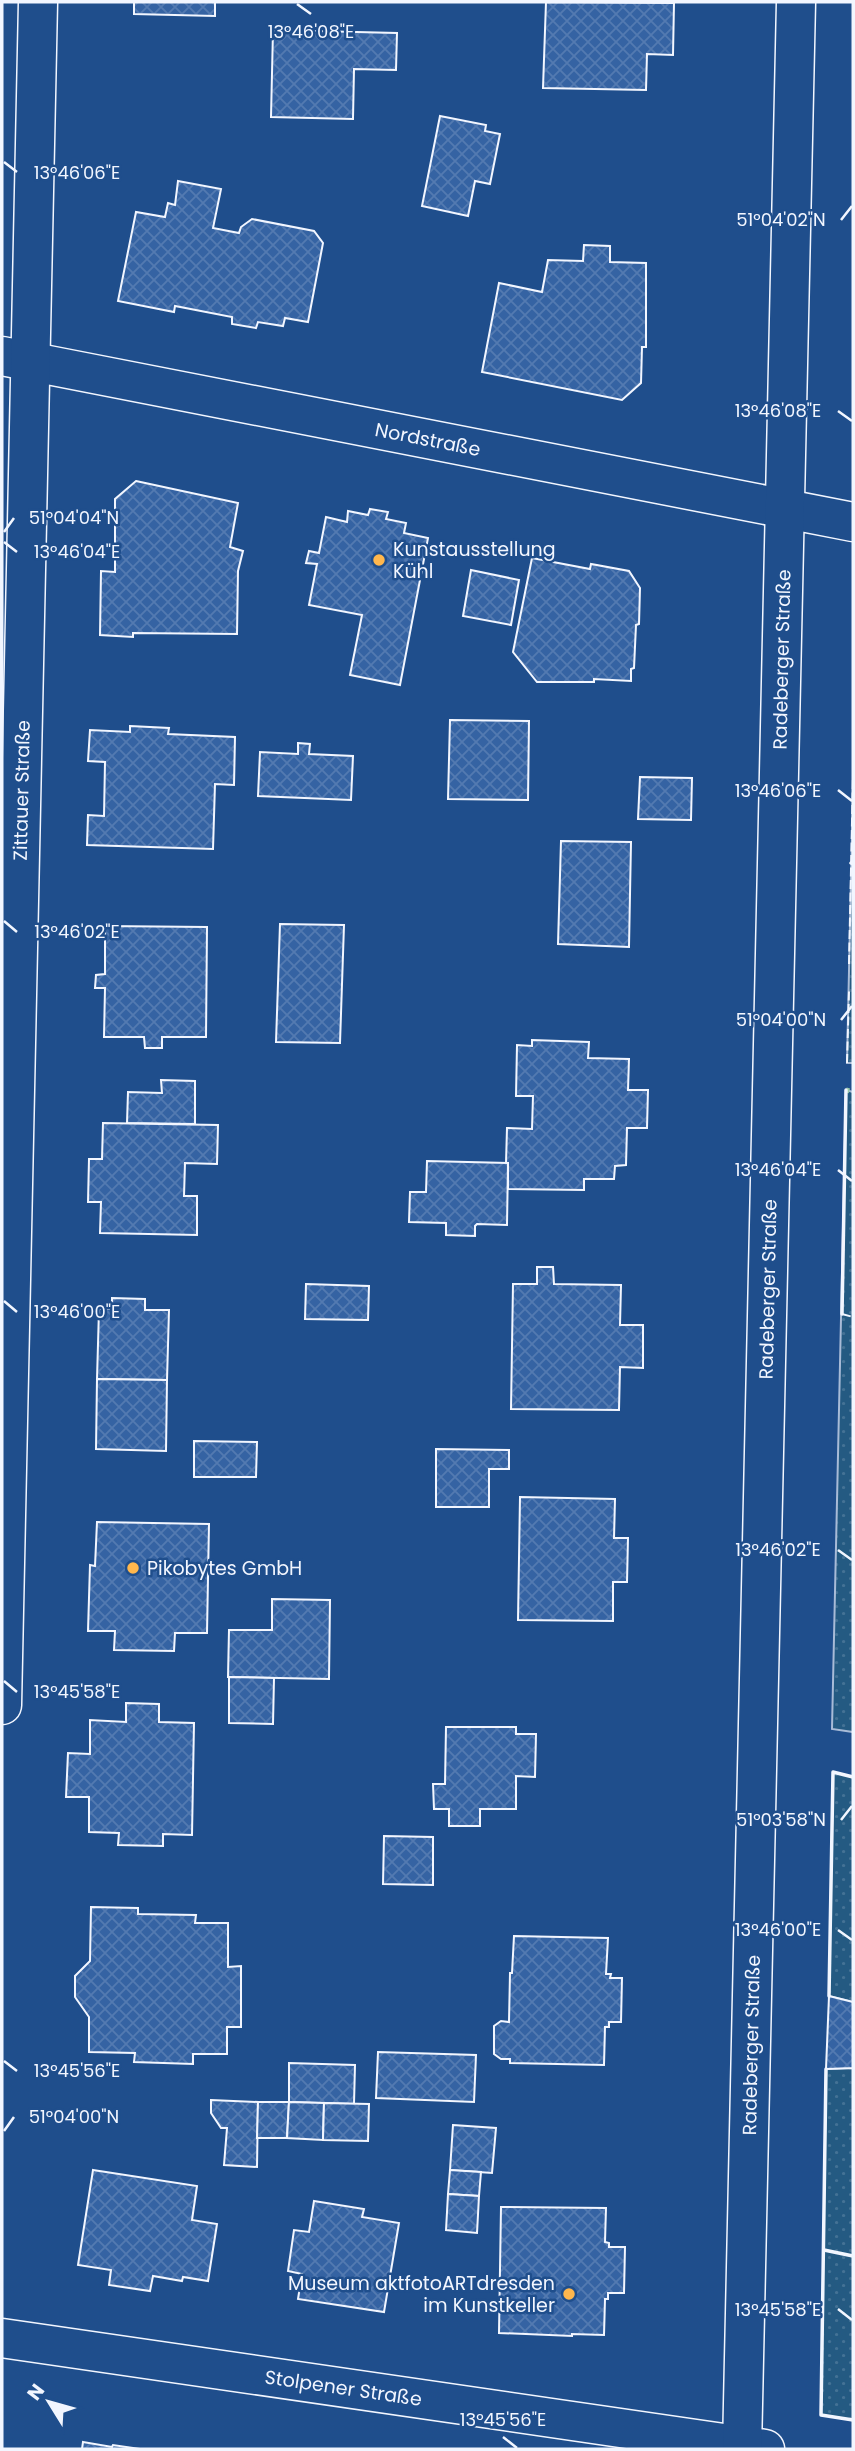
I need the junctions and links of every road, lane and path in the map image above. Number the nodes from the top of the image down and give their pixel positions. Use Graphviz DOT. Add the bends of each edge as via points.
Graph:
graph roads {
  1 [pos="38,2"];
  2 [pos="796,2"];
  3 [pos="16,358"];
  4 [pos="784,509"];
  5 [pos="853,522"];
  6 [pos="2,1705"];
  7 [pos="2,2338"];
  8 [pos="750,2448"];
  1 -- 3 [label="street, Zittauer Straße"];
  2 -- 4 [label="street, Radeberger Straße"];
  3 -- 4 [label="street, Nordstraße"];
  3 -- 6 [label="street, Zittauer Straße"];
  4 -- 5 [label="street, Nordstraße"];
  4 -- 8 [label="street, Radeberger Straße"];
  7 -- 8 [label="street, Stolpener Straße"];
}
